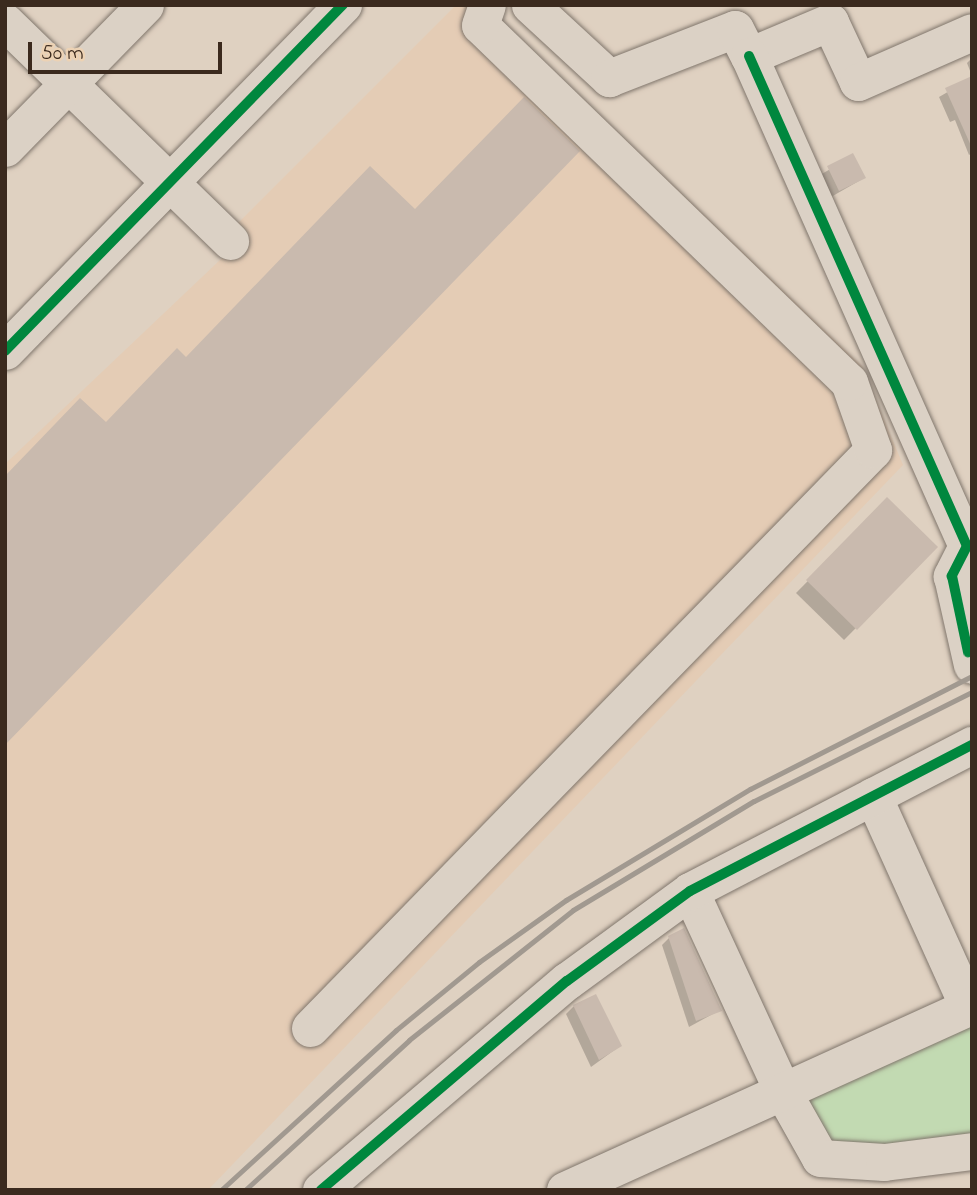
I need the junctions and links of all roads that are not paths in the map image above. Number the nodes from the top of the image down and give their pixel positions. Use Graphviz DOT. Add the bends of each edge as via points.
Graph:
graph roads {
  1 [pos="145,5"];
  2 [pos="343,5"];
  3 [pos="487,5"];
  4 [pos="530,5"];
  5 [pos="826,14"];
  6 [pos="5,22"];
  7 [pos="736,30"];
  8 [pos="972,32"];
  9 [pos="69,85"];
  10 [pos="5,148"];
  11 [pos="172,185"];
  12 [pos="229,241"];
  13 [pos="5,351"];
  14 [pos="970,659"];
  15 [pos="972,745"];
  16 [pos="873,796"];
  17 [pos="690,891"];
  18 [pos="970,1005"];
  19 [pos="310,1028"];
  20 [pos="784,1094"];
  21 [pos="972,1151"];
  22 [pos="874,1176"];
  23 [pos="321,1190"];
  24 [pos="565,1190"];
  1 -- 9 [label="street"];
  2 -- 11 [label="street"];
  3 -- 19 [label="street" via="480,25 849,382 873,450"];
  4 -- 7 [label="street" via="609,78"];
  5 -- 7 [label="street"];
  5 -- 8 [label="street" via="858,82"];
  6 -- 9 [label="street"];
  7 -- 14 [label="street" via="967,546 952,576"];
  9 -- 10 [label="street"];
  9 -- 11 [label="street"];
  11 -- 12 [label="street"];
  11 -- 13 [label="street"];
  15 -- 16 [label="street"];
  16 -- 17 [label="street"];
  16 -- 18 [label="street"];
  17 -- 20 [label="street"];
  17 -- 23 [label="street" via="567,981"];
  18 -- 20 [label="street"];
  20 -- 22 [label="street" via="820,1158"];
  20 -- 24 [label="street"];
  21 -- 22 [label="street"];
}
